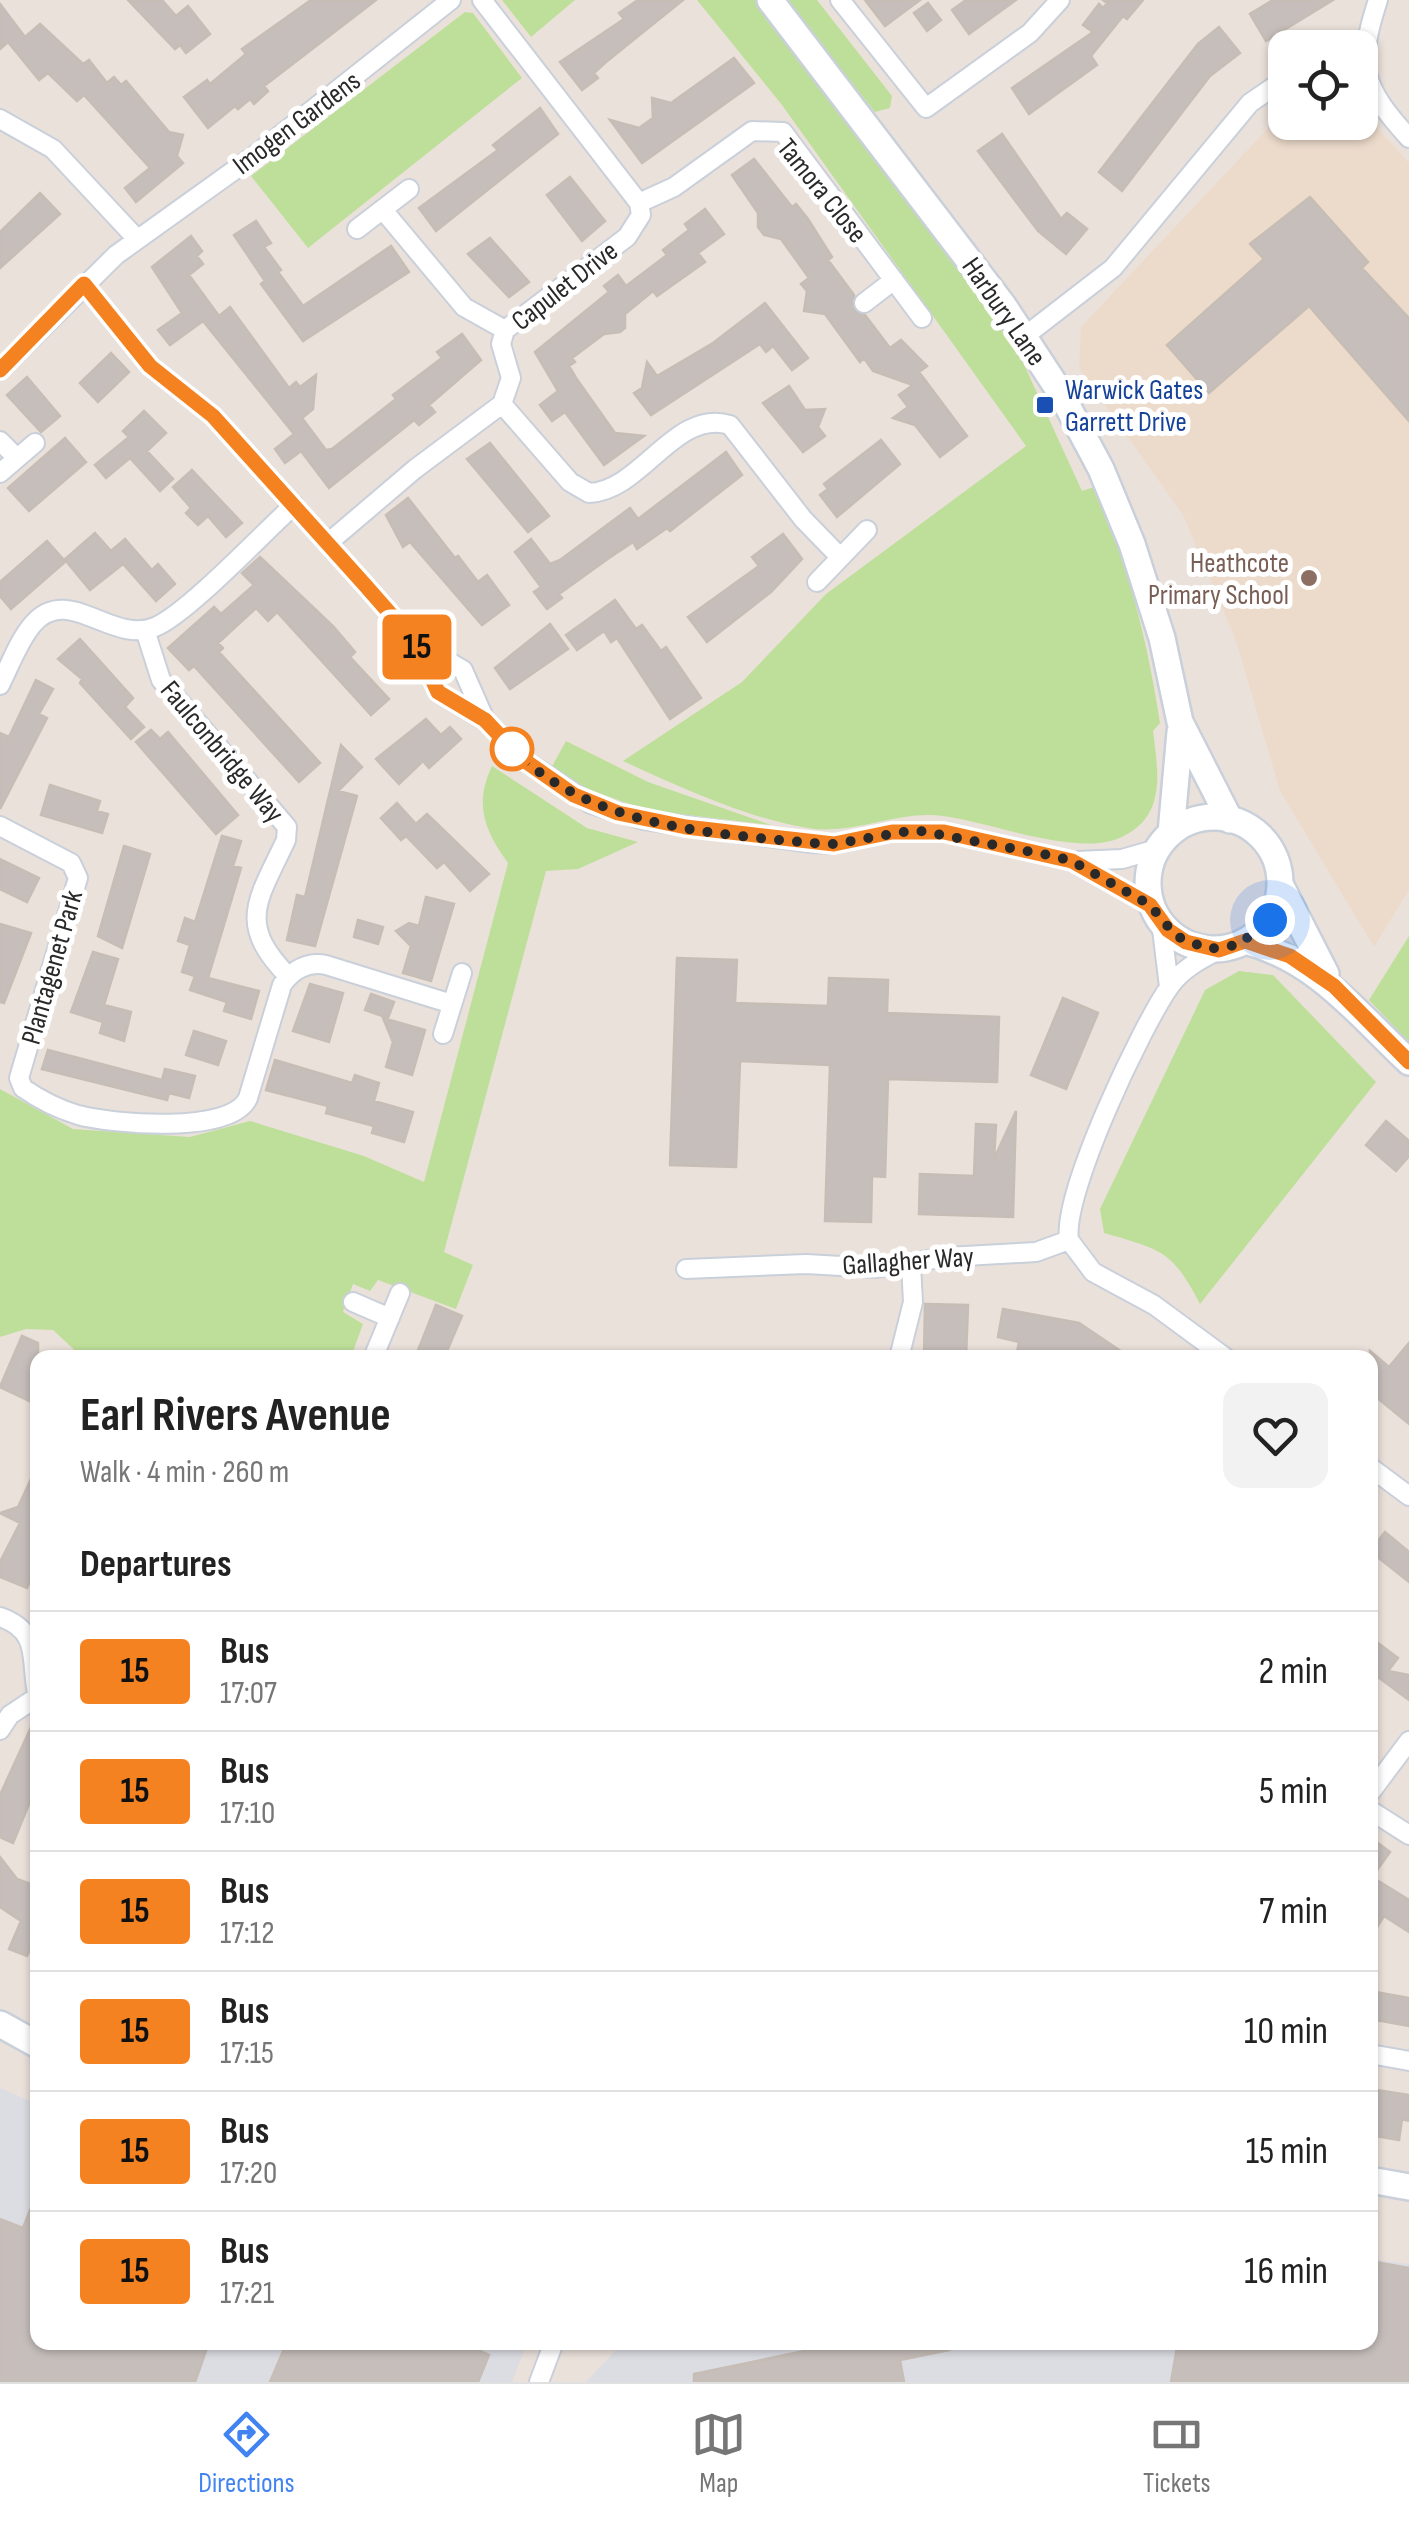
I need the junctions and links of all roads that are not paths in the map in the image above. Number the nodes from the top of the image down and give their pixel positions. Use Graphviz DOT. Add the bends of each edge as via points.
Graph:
graph roads {
  1 [pos="451,0"];
  2 [pos="482,0"];
  3 [pos="770,0"];
  4 [pos="840,0"];
  5 [pos="1060,0"];
  6 [pos="1378,0"];
  7 [pos="1370,30"];
  8 [pos="1268,91"];
  9 [pos="1378,99"];
  10 [pos="0,119"];
  11 [pos="1409,138"];
  12 [pos="409,188"];
  13 [pos="640,204"];
  14 [pos="383,210"];
  15 [pos="357,229"];
  16 [pos="137,239"];
  17 [pos="894,280"];
  18 [pos="84,284"];
  19 [pos="864,303"];
  20 [pos="922,318"];
  21 [pos="505,330"];
  22 [pos="1025,336"];
  23 [pos="0,370"];
  24 [pos="502,404"];
  25 [pos="0,442"];
  26 [pos="35,443"];
  27 [pos="16,458"];
  28 [pos="0,474"];
  29 [pos="294,506"];
  30 [pos="867,530"];
  31 [pos="328,544"];
  32 [pos="840,557"];
  33 [pos="817,582"];
  34 [pos="145,630"];
  35 [pos="415,642"];
  36 [pos="0,685"];
  37 [pos="485,720"];
  38 [pos="1180,722"];
  39 [pos="1230,820"];
  40 [pos="0,826"];
  41 [pos="1164,841"];
  42 [pos="1072,861"];
  43 [pos="1282,886"];
  44 [pos="1156,913"];
  45 [pos="1245,941"];
  46 [pos="1219,950"];
  47 [pos="462,973"];
  48 [pos="288,976"];
  49 [pos="1334,986"];
  50 [pos="1169,987"];
  51 [pos="452,1004"];
  52 [pos="442,1034"];
  53 [pos="1409,1062"];
  54 [pos="1069,1240"];
  55 [pos="911,1265"];
  56 [pos="686,1269"];
  57 [pos="400,1293"];
  58 [pos="353,1302"];
  59 [pos="390,1318"];
  60 [pos="376,1350"];
  61 [pos="901,1350"];
  62 [pos="1215,1350"];
  63 [pos="1378,1474"];
  64 [pos="1409,1496"];
  65 [pos="0,1617"];
  66 [pos="30,1634"];
  67 [pos="30,1702"];
  68 [pos="0,1730"];
  69 [pos="1409,1741"];
  70 [pos="1378,1782"];
  71 [pos="1378,1815"];
  72 [pos="1409,1835"];
  73 [pos="0,2024"];
  74 [pos="30,2041"];
  75 [pos="1378,2056"];
  76 [pos="1409,2062"];
  77 [pos="1378,2181"];
  78 [pos="1409,2187"];
  79 [pos="551,2350"];
  80 [pos="538,2382"];
  1 -- 16 [label="street, Imogen Gardens"];
  2 -- 13 [label="street"];
  3 -- 22 [label="street, Harbury Lane"];
  4 -- 5 [label="street" via="926,108 1030,33"];
  6 -- 7 [label="street"];
  8 -- 22 [label="street" via="1250,104 1114,268"];
  9 -- 11 [label="street"];
  10 -- 16 [label="street" via="53,150"];
  12 -- 14 [label="street"];
  13 -- 17 [label="street, Tamora Close" via="752,130 771,129 790,139"];
  13 -- 21 [label="street, Capulet Drive" via="638,223 627,237"];
  14 -- 15 [label="street"];
  14 -- 21 [label="street" via="464,307"];
  16 -- 18 [label="street, Imogen Gardens"];
  17 -- 19 [label="street"];
  17 -- 20 [label="street, Tamora Close"];
  18 -- 23 [label="street, Imogen Gardens"];
  18 -- 29 [label="street" via="150,366 213,416"];
  21 -- 24 [label="street, Capulet Drive" via="501,344 511,378"];
  22 -- 38 [label="street, Harbury Lane" via="1102,469 1162,638"];
  24 -- 31 [label="street"];
  24 -- 32 [label="street" via="570,482 589,493 614,487 702,423 730,425"];
  25 -- 27 [label="street"];
  26 -- 27 [label="street"];
  27 -- 28 [label="street"];
  29 -- 31 [label="street"];
  29 -- 34 [label="street" via="165,622"];
  30 -- 32 [label="street"];
  31 -- 35 [label="street"];
  32 -- 33 [label="street"];
  34 -- 36 [label="street" via="117,629 68,608 48,612 30,627"];
  34 -- 48 [label="street, Faulconbridge Way" via="167,688 287,827 256,916 259,942"];
  35 -- 37 [label="street" via="438,692"];
  35 -- 37 [label="street" via="463,670"];
  37 -- 42 [label="street" via="556,784 644,820 823,843 944,832"];
  38 -- 39 [label="street, Harbury Lane"];
  38 -- 41 [label="street, Harbury Lane"];
  39 -- 41 [label="street" via="1194,821"];
  39 -- 43 [label="street" via="1272,850"];
  40 -- 48 [label="street, Plantagenet Park" via="71,863 78,878 19,1078 22,1088 56,1107 94,1118 168,1124 236,1112 248,1098"];
  41 -- 42 [label="street" via="1122,860"];
  41 -- 44 [label="street" via="1148,876"];
  42 -- 44 [label="street"];
  43 -- 45 [label="street" via="1270,920"];
  43 -- 49 [label="street"];
  44 -- 46 [label="street" via="1186,942"];
  44 -- 50 [label="street"];
  45 -- 46 [label="street"];
  45 -- 49 [label="street" via="1290,956"];
  46 -- 50 [label="street"];
  47 -- 51 [label="street"];
  48 -- 51 [label="street" via="326,964"];
  49 -- 53 [label="street"];
  50 -- 54 [label="street" via="1097,1136 1070,1211"];
  51 -- 52 [label="street"];
  54 -- 55 [label="street, Gallagher Way" via="1036,1252 947,1256"];
  54 -- 62 [label="street" via="1093,1272 1154,1305"];
  55 -- 56 [label="street, Gallagher Way"];
  55 -- 61 [label="street" via="914,1302"];
  57 -- 59 [label="street"];
  58 -- 59 [label="street"];
  59 -- 60 [label="street"];
  63 -- 64 [label="street"];
  65 -- 66 [label="street"];
  67 -- 68 [label="street"];
  69 -- 70 [label="street"];
  71 -- 72 [label="street"];
  73 -- 74 [label="street"];
  75 -- 76 [label="street"];
  77 -- 78 [label="street"];
  79 -- 80 [label="street"];
}
